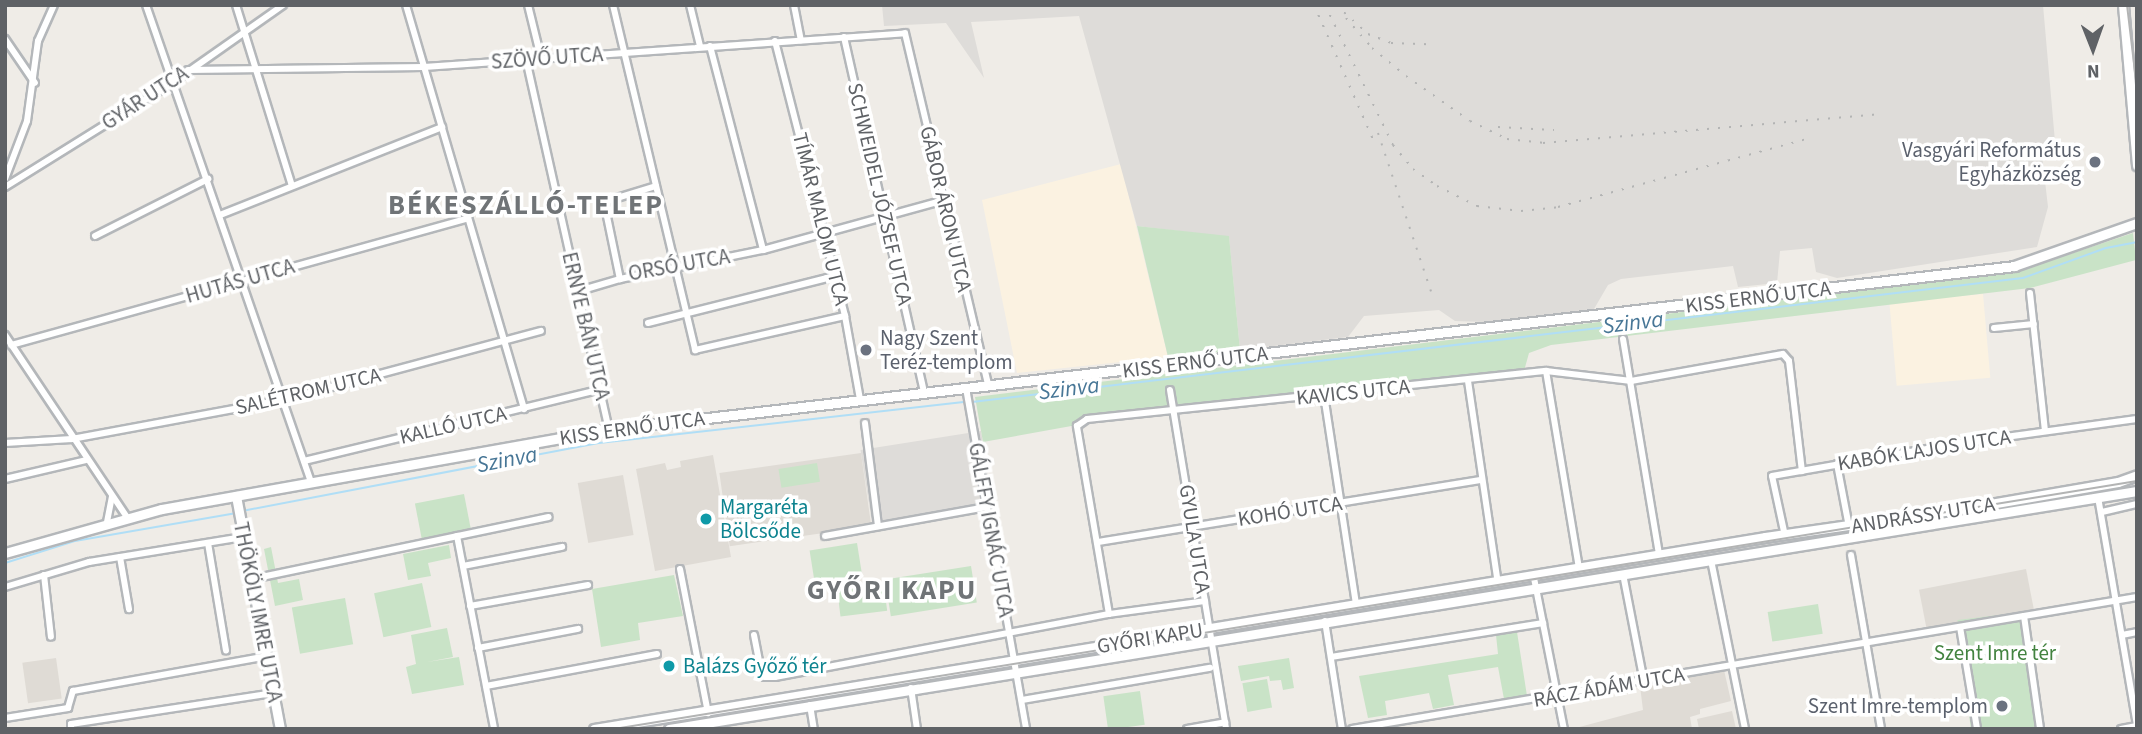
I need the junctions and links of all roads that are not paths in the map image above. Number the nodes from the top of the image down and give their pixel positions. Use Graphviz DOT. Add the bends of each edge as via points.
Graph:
graph roads {
  1 [pos="54,5"];
  2 [pos="146,5"];
  3 [pos="236,5"];
  4 [pos="283,5"];
  5 [pos="406,5"];
  6 [pos="528,5"];
  7 [pos="614,5"];
  8 [pos="690,5"];
  9 [pos="794,5"];
  10 [pos="2123,5"];
  11 [pos="244,31"];
  12 [pos="905,33"];
  13 [pos="844,37"];
  14 [pos="5,39"];
  15 [pos="801,40"];
  16 [pos="775,41"];
  17 [pos="699,46"];
  18 [pos="710,46"];
  19 [pos="625,51"];
  20 [pos="541,58"];
  21 [pos="526,59"];
  22 [pos="424,67"];
  23 [pos="188,70"];
  24 [pos="256,70"];
  25 [pos="175,81"];
  26 [pos="34,83"];
  27 [pos="442,127"];
  28 [pos="2137,164"];
  29 [pos="6,177"];
  30 [pos="208,179"];
  31 [pos="15,181"];
  32 [pos="292,186"];
  33 [pos="656,186"];
  34 [pos="5,187"];
  35 [pos="944,200"];
  36 [pos="885,214"];
  37 [pos="220,215"];
  38 [pos="468,218"];
  39 [pos="2137,223"];
  40 [pos="825,234"];
  41 [pos="95,236"];
  42 [pos="762,250"];
  43 [pos="675,267"];
  44 [pos="835,276"];
  45 [pos="620,279"];
  46 [pos="243,281"];
  47 [pos="579,290"];
  48 [pos="2030,293"];
  49 [pos="686,312"];
  50 [pos="845,316"];
  51 [pos="648,323"];
  52 [pos="2034,324"];
  53 [pos="1994,328"];
  54 [pos="541,331"];
  55 [pos="5,335"];
  56 [pos="1623,339"];
  57 [pos="504,341"];
  58 [pos="11,345"];
  59 [pos="1546,371"];
  60 [pos="1468,381"];
  61 [pos="1631,381"];
  62 [pos="988,385"];
  63 [pos="601,390"];
  64 [pos="1170,390"];
  65 [pos="924,392"];
  66 [pos="967,392"];
  67 [pos="1324,395"];
  68 [pos="860,399"];
  69 [pos="283,400"];
  70 [pos="524,409"];
  71 [pos="1172,410"];
  72 [pos="2137,419"];
  73 [pos="865,423"];
  74 [pos="609,429"];
  75 [pos="2045,430"];
  76 [pos="72,439"];
  77 [pos="5,443"];
  78 [pos="86,460"];
  79 [pos="304,461"];
  80 [pos="1838,464"];
  81 [pos="1802,471"];
  82 [pos="2137,475"];
  83 [pos="5,479"];
  84 [pos="1482,480"];
  85 [pos="311,482"];
  86 [pos="2137,491"];
  87 [pos="112,496"];
  88 [pos="2100,499"];
  89 [pos="237,500"];
  90 [pos="1340,503"];
  91 [pos="2137,505"];
  92 [pos="986,507"];
  93 [pos="2102,512"];
  94 [pos="126,516"];
  95 [pos="550,517"];
  96 [pos="107,522"];
  97 [pos="1194,526"];
  98 [pos="878,527"];
  99 [pos="1849,527"];
  100 [pos="457,536"];
  101 [pos="825,536"];
  102 [pos="1785,536"];
  103 [pos="243,537"];
  104 [pos="1098,542"];
  105 [pos="208,543"];
  106 [pos="562,547"];
  107 [pos="1706,547"];
  108 [pos="5,553"];
  109 [pos="1851,555"];
  110 [pos="120,557"];
  111 [pos="1660,557"];
  112 [pos="1711,561"];
  113 [pos="463,566"];
  114 [pos="680,569"];
  115 [pos="1579,570"];
  116 [pos="1623,574"];
  117 [pos="44,575"];
  118 [pos="252,579"];
  119 [pos="1535,582"];
  120 [pos="1498,583"];
  121 [pos="587,585"];
  122 [pos="5,587"];
  123 [pos="2137,597"];
  124 [pos="1205,601"];
  125 [pos="2116,601"];
  126 [pos="1356,605"];
  127 [pos="470,606"];
  128 [pos="129,609"];
  129 [pos="1109,614"];
  130 [pos="2024,616"];
  131 [pos="1325,621"];
  132 [pos="1543,623"];
  133 [pos="1960,627"];
  134 [pos="1209,628"];
  135 [pos="578,629"];
  136 [pos="1009,632"];
  137 [pos="2137,632"];
  138 [pos="754,635"];
  139 [pos="2122,635"];
  140 [pos="51,637"];
  141 [pos="1211,641"];
  142 [pos="1866,643"];
  143 [pos="478,648"];
  144 [pos="226,650"];
  145 [pos="657,654"];
  146 [pos="268,656"];
  147 [pos="1331,657"];
  148 [pos="1017,666"];
  149 [pos="1730,666"];
  150 [pos="1210,668"];
  151 [pos="1643,682"];
  152 [pos="486,686"];
  153 [pos="911,688"];
  154 [pos="273,693"];
  155 [pos="1558,698"];
  156 [pos="1022,700"];
  157 [pos="810,705"];
  158 [pos="68,708"];
  159 [pos="708,709"];
  160 [pos="686,713"];
  161 [pos="5,718"];
  162 [pos="710,721"];
  163 [pos="1225,725"];
  164 [pos="71,726"];
  165 [pos="2137,726"];
  166 [pos="688,727"];
  167 [pos="280,729"];
  168 [pos="494,729"];
  169 [pos="594,729"];
  170 [pos="669,729"];
  171 [pos="814,729"];
  172 [pos="917,729"];
  173 [pos="1026,729"];
  174 [pos="1187,729"];
  175 [pos="1342,729"];
  176 [pos="1352,729"];
  177 [pos="1564,729"];
  178 [pos="1745,729"];
  179 [pos="1881,729"];
  180 [pos="1977,729"];
  181 [pos="2040,729"];
  182 [pos="2122,729"];
  1 -- 26 [label="street" via="38,41"];
  2 -- 25 [label="street"];
  3 -- 11 [label="street"];
  4 -- 11 [label="street, GYÁR UTCA"];
  5 -- 22 [label="street"];
  6 -- 20 [label="street"];
  7 -- 19 [label="street"];
  8 -- 17 [label="street"];
  9 -- 15 [label="street"];
  10 -- 28 [label="street"];
  11 -- 23 [label="street, GYÁR UTCA"];
  11 -- 24 [label="street"];
  12 -- 13 [label="street, SZÖVŐ UTCA"];
  12 -- 35 [label="street, GÁBOR ÁRON UTCA"];
  13 -- 15 [label="street, SZÖVŐ UTCA"];
  13 -- 36 [label="street, SCHWEIDEL JÓZSEF UTCA"];
  14 -- 26 [label="street"];
  15 -- 16 [label="street, SZÖVŐ UTCA"];
  16 -- 18 [label="street, SZÖVŐ UTCA"];
  16 -- 40 [label="street, TÍMÁR MALOM UTCA"];
  17 -- 18 [label="street, SZÖVŐ UTCA"];
  17 -- 19 [label="street, SZÖVŐ UTCA"];
  18 -- 42 [label="street"];
  19 -- 20 [label="street, SZÖVŐ UTCA"];
  19 -- 33 [label="street"];
  20 -- 21 [label="street, SZÖVŐ UTCA"];
  21 -- 22 [label="street, SZÖVŐ UTCA"];
  21 -- 47 [label="street, ERNYE BÁN UTCA"];
  22 -- 24 [label="street, SZÖVŐ UTCA"];
  22 -- 27 [label="street"];
  23 -- 24 [label="street, SZÖVŐ UTCA"];
  23 -- 25 [label="street, GYÁR UTCA"];
  24 -- 32 [label="street"];
  25 -- 30 [label="street"];
  25 -- 31 [label="street, GYÁR UTCA"];
  26 -- 29 [label="street" via="27,121"];
  27 -- 32 [label="street"];
  27 -- 38 [label="street"];
  29 -- 31 [label="street"];
  30 -- 37 [label="street"];
  30 -- 41 [label="street"];
  31 -- 34 [label="street, GYÁR UTCA"];
  32 -- 37 [label="street"];
  33 -- 43 [label="street"];
  33 -- 45 [label="street, ORSÓ UTCA" via="604,202"];
  35 -- 36 [label="street, ORSÓ UTCA"];
  35 -- 62 [label="street, GÁBOR ÁRON UTCA"];
  36 -- 40 [label="street, ORSÓ UTCA"];
  36 -- 65 [label="street, SCHWEIDEL JÓZSEF UTCA"];
  37 -- 46 [label="street"];
  38 -- 46 [label="street, HUTÁS UTCA"];
  38 -- 57 [label="street"];
  39 -- 62 [label="street, KISS ERNŐ UTCA" via="2014,266"];
  40 -- 42 [label="street, ORSÓ UTCA"];
  40 -- 44 [label="street, TÍMÁR MALOM UTCA"];
  42 -- 43 [label="street, ORSÓ UTCA"];
  43 -- 45 [label="street, ORSÓ UTCA"];
  43 -- 49 [label="street"];
  44 -- 49 [label="street"];
  44 -- 50 [label="street, TÍMÁR MALOM UTCA"];
  45 -- 47 [label="street"];
  46 -- 58 [label="street, HUTÁS UTCA"];
  46 -- 69 [label="street"];
  47 -- 63 [label="street, ERNYE BÁN UTCA"];
  48 -- 52 [label="street"];
  49 -- 50 [label="street" via="695,350"];
  49 -- 51 [label="street"];
  50 -- 68 [label="street, TÍMÁR MALOM UTCA"];
  52 -- 53 [label="street"];
  52 -- 75 [label="street"];
  54 -- 57 [label="street, SALÉTROM UTCA"];
  55 -- 58 [label="street"];
  56 -- 61 [label="street"];
  57 -- 69 [label="street, SALÉTROM UTCA"];
  57 -- 70 [label="street"];
  58 -- 76 [label="street"];
  59 -- 60 [label="street, KAVICS UTCA"];
  59 -- 61 [label="street, KAVICS UTCA"];
  59 -- 115 [label="street"];
  60 -- 67 [label="street, KAVICS UTCA"];
  60 -- 84 [label="street"];
  61 -- 81 [label="street, KAVICS UTCA" via="1787,356"];
  61 -- 111 [label="street"];
  62 -- 66 [label="street, KISS ERNŐ UTCA"];
  63 -- 70 [label="street, KALLÓ UTCA"];
  63 -- 74 [label="street, ERNYE BÁN UTCA"];
  64 -- 71 [label="street, GYULA UTCA"];
  65 -- 66 [label="street, KISS ERNŐ UTCA"];
  65 -- 68 [label="street, KISS ERNŐ UTCA"];
  66 -- 92 [label="street, GÁLFFY IGNÁC UTCA"];
  67 -- 71 [label="street, KAVICS UTCA"];
  67 -- 90 [label="street"];
  68 -- 74 [label="street, KISS ERNŐ UTCA"];
  69 -- 76 [label="street, SALÉTROM UTCA"];
  69 -- 79 [label="street"];
  70 -- 79 [label="street, KALLÓ UTCA"];
  71 -- 97 [label="street, GYULA UTCA"];
  71 -- 104 [label="street, KAVICS UTCA" via="1087,419 1077,426"];
  72 -- 75 [label="street, KABÓK LAJOS UTCA"];
  73 -- 98 [label="street"];
  74 -- 85 [label="street, KISS ERNŐ UTCA"];
  75 -- 80 [label="street, KABÓK LAJOS UTCA"];
  76 -- 77 [label="street, SALÉTROM UTCA"];
  76 -- 78 [label="street"];
  78 -- 83 [label="street"];
  78 -- 87 [label="street"];
  79 -- 85 [label="street"];
  80 -- 81 [label="street, KABÓK LAJOS UTCA"];
  80 -- 99 [label="street"];
  81 -- 102 [label="street, KABÓK LAJOS UTCA" via="1772,476"];
  82 -- 99 [label="street, ANDRÁSSY UTCA" via="2094,487"];
  84 -- 90 [label="street, KOHÓ UTCA"];
  84 -- 120 [label="street"];
  85 -- 89 [label="street, KISS ERNŐ UTCA"];
  86 -- 88 [label="street, ANDRÁSSY UTCA"];
  87 -- 94 [label="street"];
  87 -- 96 [label="street"];
  88 -- 93 [label="street"];
  88 -- 112 [label="street, ANDRÁSSY UTCA"];
  89 -- 94 [label="street, KISS ERNŐ UTCA"];
  89 -- 103 [label="street, THÖKÖLY IMRE UTCA"];
  90 -- 97 [label="street, KOHÓ UTCA"];
  90 -- 126 [label="street"];
  91 -- 93 [label="street"];
  92 -- 98 [label="street"];
  92 -- 136 [label="street, GÁLFFY IGNÁC UTCA"];
  93 -- 125 [label="street"];
  94 -- 96 [label="street, KISS ERNŐ UTCA"];
  95 -- 100 [label="street"];
  96 -- 108 [label="street, KISS ERNŐ UTCA"];
  97 -- 104 [label="street, KOHÓ UTCA"];
  97 -- 124 [label="street, GYULA UTCA"];
  98 -- 101 [label="street"];
  99 -- 102 [label="street, ANDRÁSSY UTCA"];
  100 -- 113 [label="street"];
  100 -- 118 [label="street"];
  102 -- 107 [label="street, ANDRÁSSY UTCA"];
  103 -- 105 [label="street"];
  103 -- 118 [label="street, THÖKÖLY IMRE UTCA"];
  104 -- 129 [label="street"];
  105 -- 110 [label="street"];
  105 -- 144 [label="street"];
  106 -- 113 [label="street"];
  107 -- 111 [label="street, GYŐRI KAPU"];
  109 -- 142 [label="street"];
  110 -- 117 [label="street"];
  110 -- 128 [label="street"];
  111 -- 115 [label="street, GYŐRI KAPU"];
  112 -- 116 [label="street, GYŐRI KAPU"];
  112 -- 149 [label="street"];
  113 -- 127 [label="street"];
  114 -- 159 [label="street"];
  115 -- 119 [label="street, GYŐRI KAPU"];
  116 -- 119 [label="street, GYŐRI KAPU"];
  116 -- 151 [label="street"];
  117 -- 122 [label="street"];
  117 -- 140 [label="street"];
  118 -- 146 [label="street, THÖKÖLY IMRE UTCA"];
  119 -- 120 [label="street, GYŐRI KAPU"];
  119 -- 131 [label="street, GYŐRI KAPU"];
  119 -- 132 [label="street"];
  120 -- 126 [label="street, GYŐRI KAPU"];
  121 -- 127 [label="street"];
  123 -- 125 [label="street, RÁCZ ÁDÁM UTCA"];
  124 -- 129 [label="street, GYŐRI KAPU"];
  124 -- 134 [label="street, GYULA UTCA"];
  125 -- 130 [label="street, RÁCZ ÁDÁM UTCA"];
  125 -- 139 [label="street"];
  126 -- 134 [label="street, GYŐRI KAPU"];
  127 -- 143 [label="street"];
  129 -- 136 [label="street, GYŐRI KAPU"];
  130 -- 133 [label="street, RÁCZ ÁDÁM UTCA"];
  130 -- 181 [label="street"];
  131 -- 141 [label="street, GYŐRI KAPU"];
  131 -- 147 [label="street"];
  132 -- 147 [label="street"];
  132 -- 155 [label="street"];
  133 -- 142 [label="street, RÁCZ ÁDÁM UTCA"];
  133 -- 180 [label="street"];
  134 -- 141 [label="street, GYULA UTCA"];
  134 -- 148 [label="street, GYŐRI KAPU"];
  135 -- 143 [label="street"];
  136 -- 138 [label="street, GYŐRI KAPU" via="765,677"];
  136 -- 148 [label="street, GÁLFFY IGNÁC UTCA"];
  137 -- 139 [label="street"];
  139 -- 165 [label="street"];
  141 -- 148 [label="street, GYŐRI KAPU"];
  141 -- 163 [label="street, GYULA UTCA"];
  142 -- 149 [label="street, RÁCZ ÁDÁM UTCA"];
  142 -- 179 [label="street"];
  143 -- 152 [label="street"];
  145 -- 152 [label="street"];
  146 -- 154 [label="street, THÖKÖLY IMRE UTCA"];
  146 -- 158 [label="street" via="73,691"];
  147 -- 175 [label="street"];
  148 -- 153 [label="street, GYŐRI KAPU"];
  148 -- 156 [label="street, GÁLFFY IGNÁC UTCA"];
  148 -- 159 [label="street, GYŐRI KAPU"];
  149 -- 151 [label="street, RÁCZ ÁDÁM UTCA"];
  149 -- 178 [label="street"];
  150 -- 156 [label="street, GYŐRI KAPU"];
  151 -- 155 [label="street, RÁCZ ÁDÁM UTCA"];
  152 -- 168 [label="street"];
  153 -- 157 [label="street, GYŐRI KAPU"];
  153 -- 172 [label="street"];
  154 -- 164 [label="street"];
  154 -- 167 [label="street, THÖKÖLY IMRE UTCA"];
  155 -- 176 [label="street, RÁCZ ÁDÁM UTCA"];
  155 -- 177 [label="street"];
  156 -- 173 [label="street, GÁLFFY IGNÁC UTCA"];
  157 -- 162 [label="street, GYŐRI KAPU"];
  157 -- 171 [label="street"];
  158 -- 161 [label="street"];
  158 -- 164 [label="street"];
  159 -- 160 [label="street, GYŐRI KAPU"];
  159 -- 162 [label="street"];
  160 -- 166 [label="street"];
  160 -- 169 [label="street, GYŐRI KAPU"];
  162 -- 166 [label="street, GYŐRI KAPU"];
  163 -- 174 [label="street"];
  165 -- 182 [label="street"];
  166 -- 170 [label="street, GYŐRI KAPU"];
}
